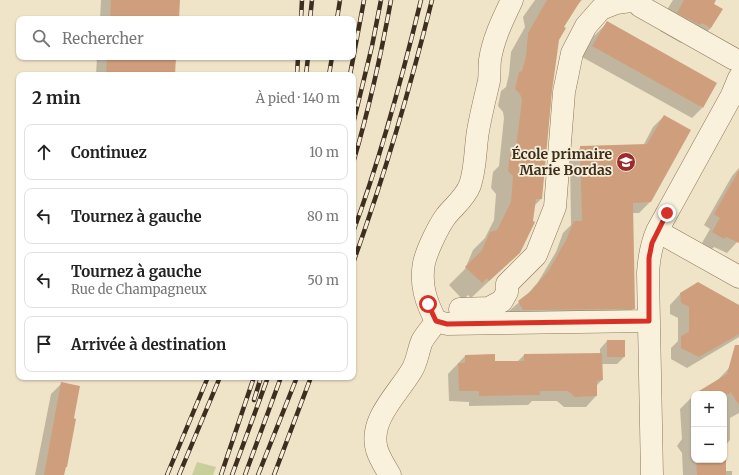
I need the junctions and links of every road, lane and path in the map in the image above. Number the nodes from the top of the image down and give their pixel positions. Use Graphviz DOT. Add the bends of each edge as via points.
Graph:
graph roads {
  1 [pos="512,0"];
  2 [pos="638,0"];
  3 [pos="737,69"];
  4 [pos="657,231"];
  5 [pos="739,277"];
  6 [pos="432,313"];
  7 [pos="649,321"];
  8 [pos="390,475"];
  9 [pos="652,475"];
  1 -- 6 [label="street" via="493,46 478,135 476,163 469,186 445,217 425,262 422,281"];
  2 -- 3 [label="street" via="640,6"];
  2 -- 6 [label="street" via="616,3 602,9 586,26 572,53 564,92 555,207 536,255 508,284 502,301 489,308"];
  3 -- 4 [label="street" via="732,95"];
  4 -- 5 [label="street"];
  4 -- 7 [label="street" via="649,258"];
  6 -- 7 [label="street" via="447,324"];
  6 -- 8 [label="street" via="413,369 378,422 377,449"];
  7 -- 9 [label="street"];
}
